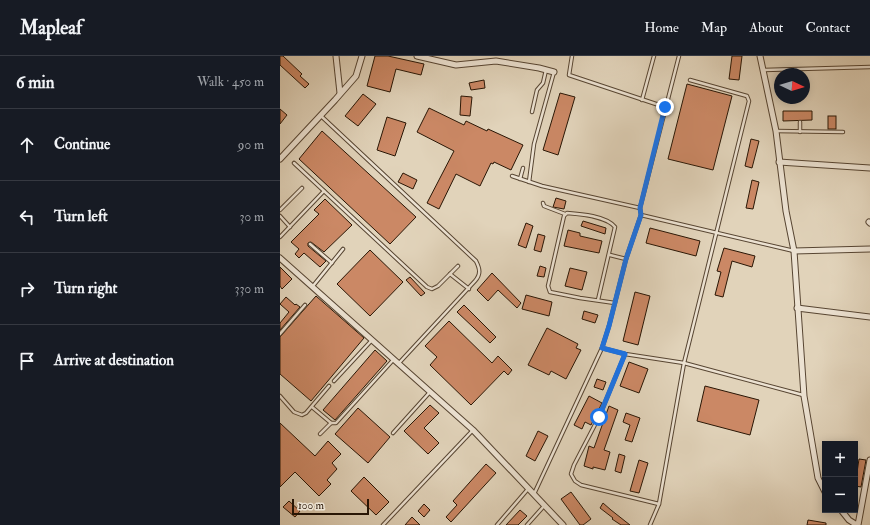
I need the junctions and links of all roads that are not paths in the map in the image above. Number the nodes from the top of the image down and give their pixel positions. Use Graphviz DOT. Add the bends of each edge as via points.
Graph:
graph roads {
  1 [pos="336,56"];
  2 [pos="362,56"];
  3 [pos="417,56"];
  4 [pos="572,56"];
  5 [pos="654,56"];
  6 [pos="679,56"];
  7 [pos="760,56"];
  8 [pos="870,67"];
  9 [pos="546,70"];
  10 [pos="764,70"];
  11 [pos="554,72"];
  12 [pos="690,80"];
  13 [pos="340,93"];
  14 [pos="642,100"];
  15 [pos="665,107"];
  16 [pos="532,112"];
  17 [pos="320,115"];
  18 [pos="800,122"];
  19 [pos="776,131"];
  20 [pos="800,132"];
  21 [pos="843,132"];
  22 [pos="280,159"];
  23 [pos="779,162"];
  24 [pos="294,163"];
  25 [pos="523,168"];
  26 [pos="870,168"];
  27 [pos="512,176"];
  28 [pos="520,179"];
  29 [pos="529,182"];
  30 [pos="302,188"];
  31 [pos="324,191"];
  32 [pos="543,203"];
  33 [pos="640,208"];
  34 [pos="280,210"];
  35 [pos="566,214"];
  36 [pos="641,215"];
  37 [pos="280,216"];
  38 [pos="290,227"];
  39 [pos="716,234"];
  40 [pos="280,237"];
  41 [pos="310,244"];
  42 [pos="343,249"];
  43 [pos="870,249"];
  44 [pos="794,251"];
  45 [pos="610,255"];
  46 [pos="280,258"];
  47 [pos="626,259"];
  48 [pos="332,263"];
  49 [pos="458,266"];
  50 [pos="450,274"];
  51 [pos="313,286"];
  52 [pos="469,288"];
  53 [pos="598,300"];
  54 [pos="615,303"];
  55 [pos="305,305"];
  56 [pos="797,308"];
  57 [pos="870,317"];
  58 [pos="280,334"];
  59 [pos="372,339"];
  60 [pos="602,348"];
  61 [pos="625,354"];
  62 [pos="394,359"];
  63 [pos="399,363"];
  64 [pos="684,363"];
  65 [pos="334,381"];
  66 [pos="329,386"];
  67 [pos="431,392"];
  68 [pos="280,396"];
  69 [pos="804,396"];
  70 [pos="312,407"];
  71 [pos="331,423"];
  72 [pos="473,430"];
  73 [pos="393,433"];
  74 [pos="320,434"];
  75 [pos="870,460"];
  76 [pos="822,486"];
  77 [pos="528,489"];
  78 [pos="534,495"];
  79 [pos="659,504"];
  80 [pos="545,505"];
  81 [pos="843,513"];
  82 [pos="384,525"];
  83 [pos="497,525"];
  84 [pos="527,525"];
  85 [pos="563,525"];
  86 [pos="650,525"];
  87 [pos="857,525"];
  1 -- 13 [label="street"];
  2 -- 13 [label="street" via="356,76"];
  3 -- 9 [label="street" via="456,65 496,61"];
  4 -- 14 [label="lane" via="569,75"];
  5 -- 14 [label="lane"];
  6 -- 15 [label="lane"];
  7 -- 10 [label="street"];
  8 -- 10 [label="lane"];
  9 -- 11 [label="street"];
  9 -- 16 [label="lane" via="543,83 537,90"];
  10 -- 19 [label="street"];
  11 -- 29 [label="lane" via="534,144"];
  12 -- 39 [label="lane" via="747,96 749,101"];
  13 -- 17 [label="street"];
  14 -- 15 [label="lane"];
  15 -- 33 [label="lane"];
  17 -- 22 [label="street"];
  17 -- 52 [label="lane" via="476,261 480,268 479,276"];
  18 -- 20 [label="lane"];
  19 -- 20 [label="lane"];
  19 -- 23 [label="street"];
  20 -- 21 [label="lane"];
  23 -- 26 [label="street"];
  23 -- 44 [label="street"];
  24 -- 31 [label="lane"];
  25 -- 28 [label="lane"];
  27 -- 28 [label="lane"];
  28 -- 29 [label="lane"];
  29 -- 33 [label="lane"];
  30 -- 34 [label="lane"];
  31 -- 38 [label="lane"];
  31 -- 50 [label="lane" via="427,287 432,289 438,286"];
  32 -- 35 [label="lane" via="544,206"];
  33 -- 36 [label="lane"];
  35 -- 45 [label="lane" via="573,213 612,224 615,227"];
  35 -- 53 [label="lane" via="548,286 550,292"];
  36 -- 39 [label="lane"];
  36 -- 47 [label="lane"];
  37 -- 38 [label="lane"];
  38 -- 40 [label="lane"];
  39 -- 44 [label="lane"];
  39 -- 64 [label="lane"];
  41 -- 48 [label="lane"];
  42 -- 48 [label="lane"];
  43 -- 44 [label="street"];
  44 -- 56 [label="street"];
  45 -- 47 [label="lane"];
  45 -- 53 [label="lane"];
  46 -- 51 [label="street"];
  47 -- 54 [label="lane"];
  48 -- 51 [label="lane"];
  49 -- 50 [label="lane"];
  50 -- 52 [label="lane"];
  51 -- 59 [label="street"];
  52 -- 63 [label="lane"];
  53 -- 54 [label="lane"];
  54 -- 60 [label="lane"];
  55 -- 58 [label="lane"];
  56 -- 57 [label="street"];
  56 -- 69 [label="street"];
  59 -- 62 [label="street"];
  59 -- 65 [label="lane"];
  60 -- 61 [label="lane"];
  60 -- 78 [label="lane"];
  61 -- 64 [label="lane"];
  61 -- 79 [label="lane" via="599,417 571,474 581,485"];
  62 -- 63 [label="street"];
  62 -- 71 [label="lane" via="336,423"];
  63 -- 67 [label="street"];
  64 -- 69 [label="lane"];
  64 -- 79 [label="lane"];
  66 -- 70 [label="lane"];
  67 -- 72 [label="street"];
  67 -- 73 [label="lane"];
  68 -- 70 [label="lane" via="294,412 302,415"];
  69 -- 76 [label="street" via="818,478"];
  70 -- 71 [label="lane"];
  71 -- 74 [label="lane"];
  72 -- 77 [label="street"];
  72 -- 82 [label="lane"];
  75 -- 87 [label="street"];
  77 -- 78 [label="street"];
  77 -- 83 [label="lane"];
  78 -- 80 [label="street"];
  79 -- 86 [label="lane"];
  80 -- 84 [label="lane"];
  80 -- 85 [label="street"];
  81 -- 87 [label="street"];
}
